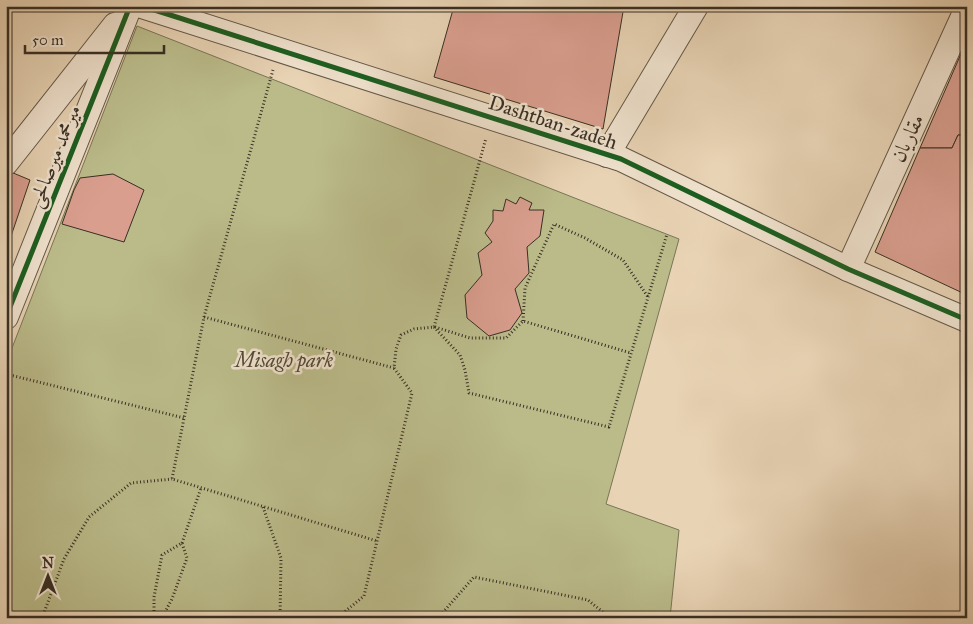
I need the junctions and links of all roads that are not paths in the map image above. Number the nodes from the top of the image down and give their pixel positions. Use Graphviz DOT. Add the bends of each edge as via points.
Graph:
graph roads {
  1 [pos="130,6"];
  2 [pos="142,6"];
  3 [pos="696,6"];
  4 [pos="967,8"];
  5 [pos="607,154"];
  6 [pos="6,163"];
  7 [pos="848,269"];
  8 [pos="6,318"];
  9 [pos="967,320"];
  1 -- 6 [label="street"];
  1 -- 8 [label="street, میرمحمد میرصالحی"];
  2 -- 5 [label="street, Dashtban-zadeh"];
  3 -- 5 [label="street"];
  4 -- 7 [label="street, مقاریان"];
  5 -- 7 [label="street, Dashtban-zadeh"];
  7 -- 9 [label="street, Dashtban-zadeh"];
}
